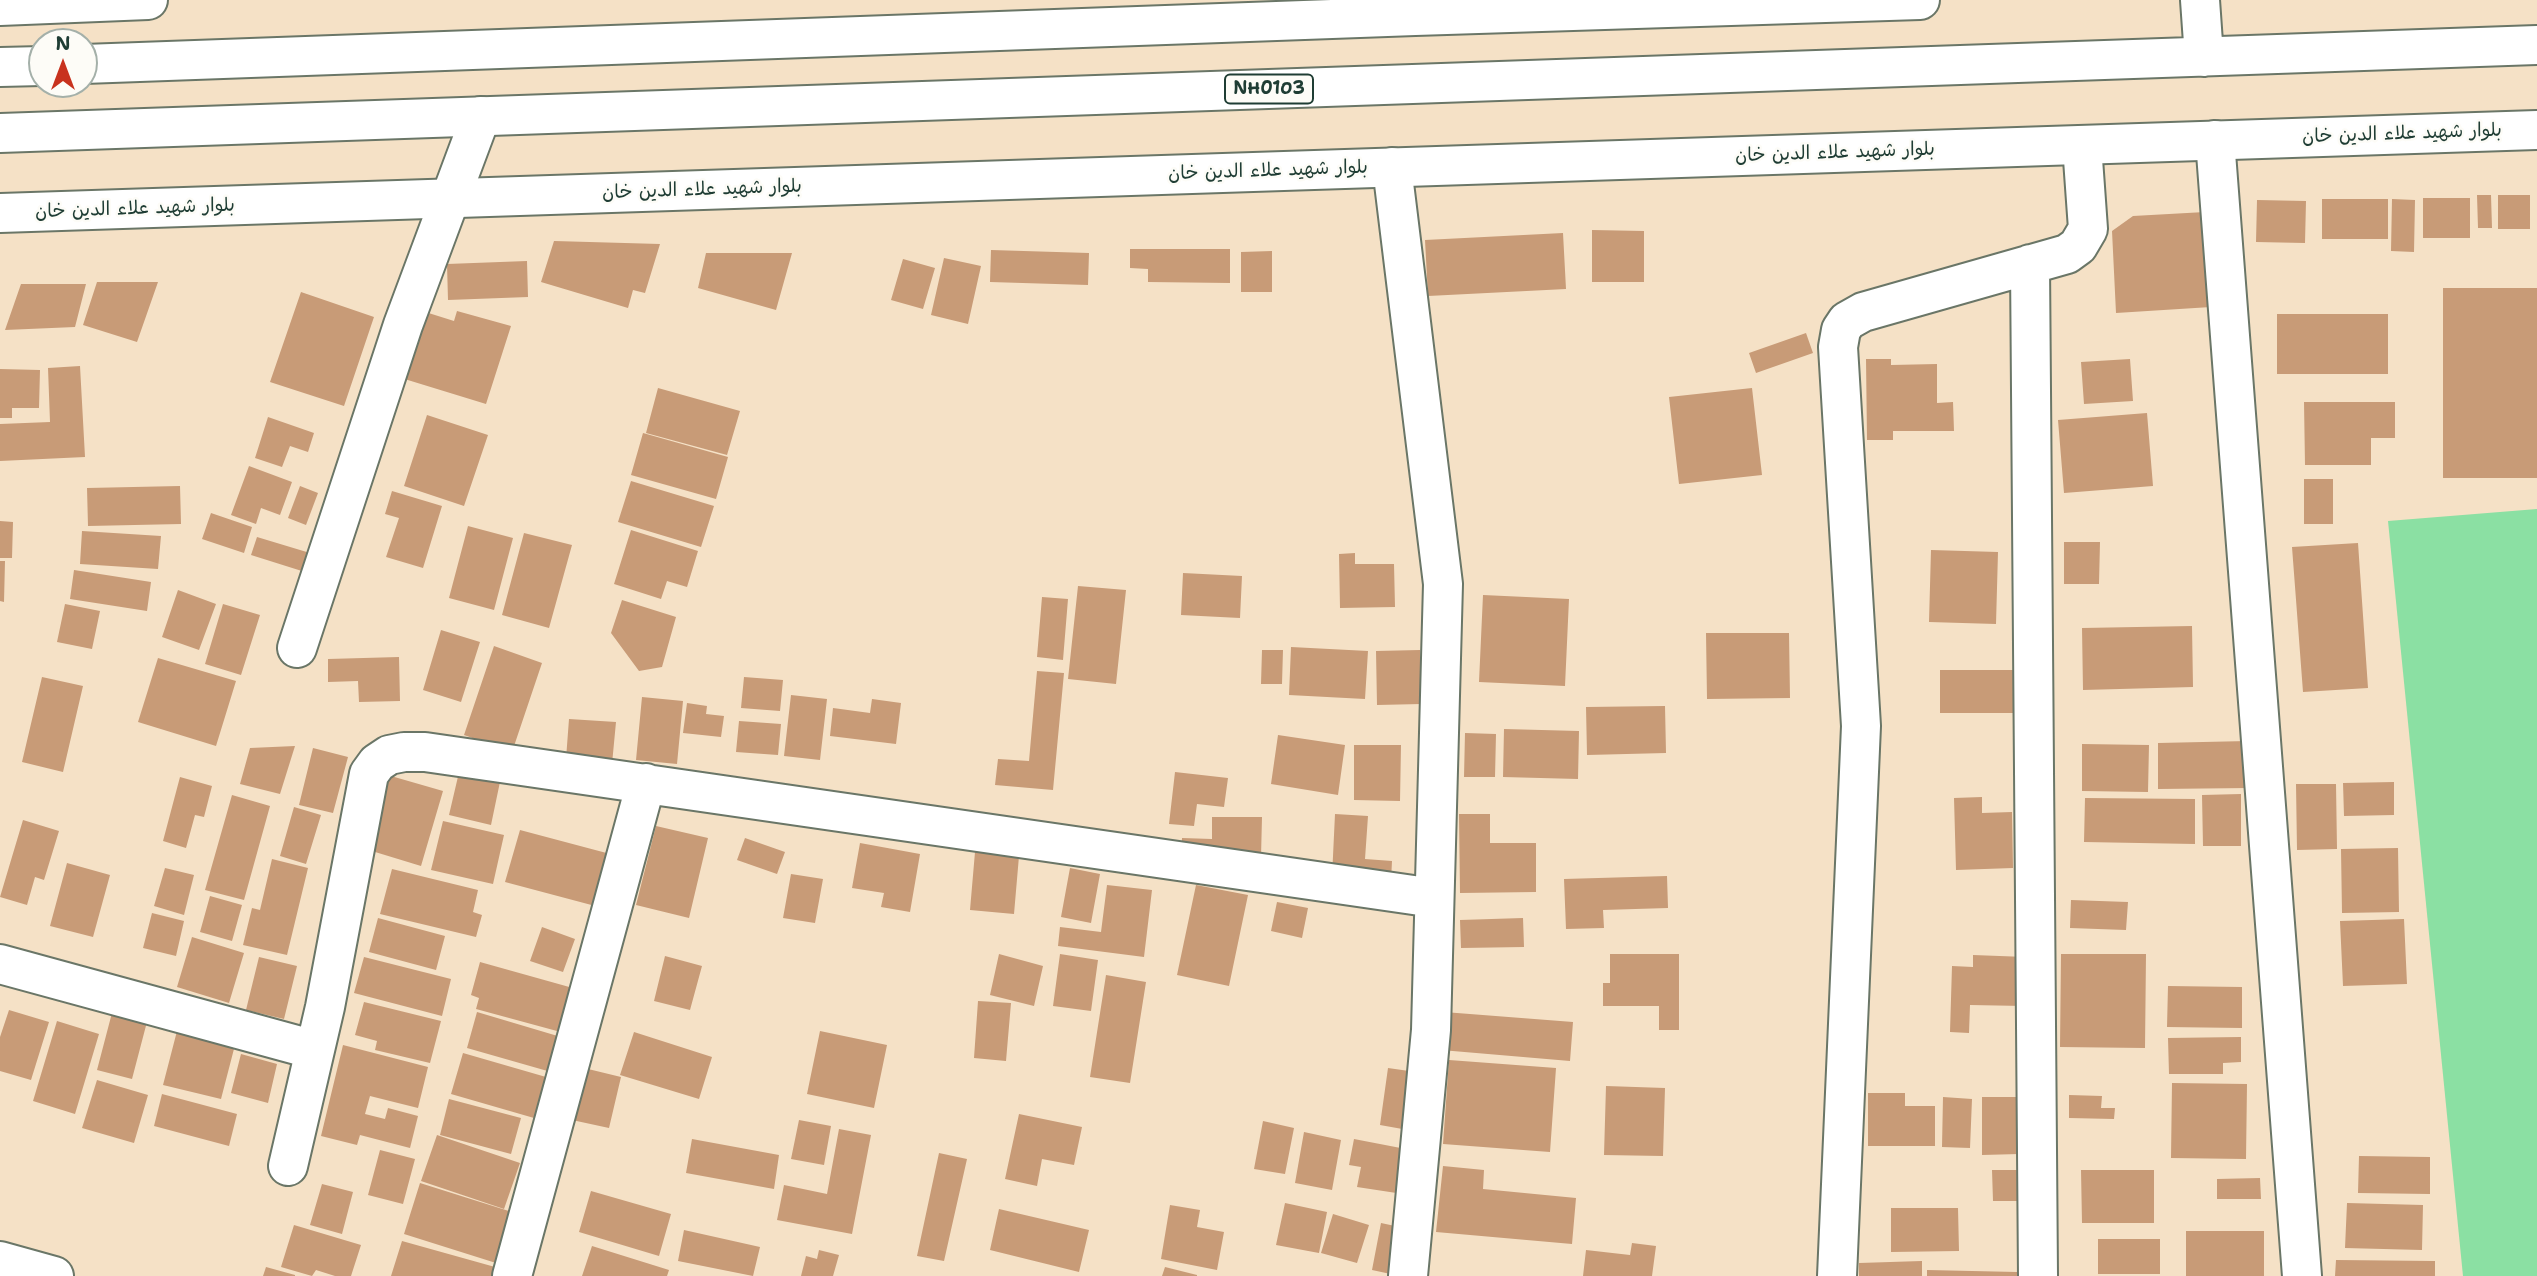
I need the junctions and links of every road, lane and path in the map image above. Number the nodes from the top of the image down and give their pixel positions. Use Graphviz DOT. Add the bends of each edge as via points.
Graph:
graph roads {
  1 [pos="148,0"];
  2 [pos="1920,0"];
  3 [pos="2200,0"];
  4 [pos="0,6"];
  5 [pos="2537,45"];
  6 [pos="2204,57"];
  7 [pos="98,63"];
  8 [pos="28,66"];
  9 [pos="0,67"];
  10 [pos="481,116"];
  11 [pos="2537,130"];
  12 [pos="0,133"];
  13 [pos="2215,140"];
  14 [pos="2082,145"];
  15 [pos="1392,167"];
  16 [pos="451,198"];
  17 [pos="0,213"];
  18 [pos="2030,264"];
  19 [pos="297,648"];
  20 [pos="646,783"];
  21 [pos="1434,898"];
  22 [pos="0,964"];
  23 [pos="315,1050"];
  24 [pos="288,1166"];
  25 [pos="0,1261"];
  26 [pos="54,1276"];
  27 [pos="512,1276"];
  28 [pos="1408,1276"];
  29 [pos="1837,1276"];
  30 [pos="2038,1276"];
  31 [pos="2302,1276"];
  1 -- 4 [label="main road"];
  2 -- 7 [label="main road"];
  3 -- 6 [label="main road"];
  5 -- 6 [label="main road, NH0103"];
  6 -- 10 [label="main road, NH0103"];
  8 -- 9 [label="main road"];
  10 -- 12 [label="main road, NH0103"];
  10 -- 16 [label="main road"];
  11 -- 13 [label="main road, بلوار شهید علاء الدین خان"];
  13 -- 14 [label="main road, بلوار شهید علاء الدین خان"];
  13 -- 31 [label="main road"];
  14 -- 15 [label="main road, بلوار شهید علاء الدین خان"];
  14 -- 18 [label="main road" via="2088,229 2067,254"];
  15 -- 16 [label="main road, بلوار شهید علاء الدین خان"];
  15 -- 21 [label="main road" via="1443,584"];
  16 -- 17 [label="main road, بلوار شهید علاء الدین خان"];
  16 -- 19 [label="main road" via="403,325"];
  18 -- 29 [label="main road" via="1863,312 1841,330 1838,347 1861,726"];
  18 -- 30 [label="main road"];
  20 -- 21 [label="main road"];
  20 -- 23 [label="main road" via="425,752 389,755 377,763 369,774"];
  20 -- 27 [label="main road"];
  21 -- 28 [label="main road" via="1431,1030"];
  22 -- 23 [label="main road"];
  23 -- 24 [label="main road"];
  25 -- 26 [label="main road"];
}
